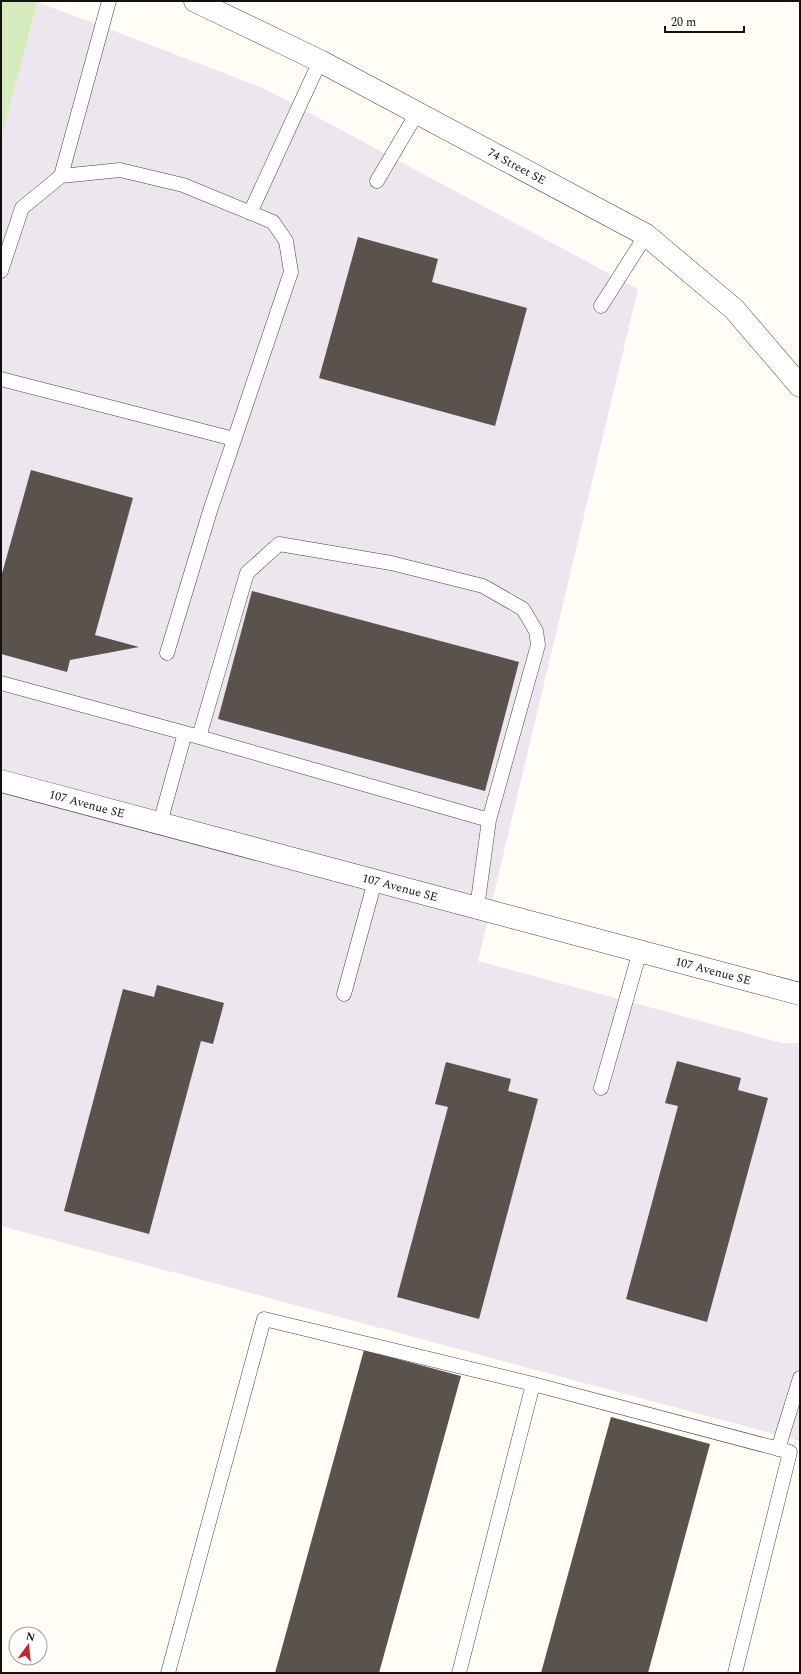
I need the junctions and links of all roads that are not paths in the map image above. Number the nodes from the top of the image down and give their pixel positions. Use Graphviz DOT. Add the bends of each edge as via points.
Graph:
graph roads {
  1 [pos="109,1"];
  2 [pos="195,1"];
  3 [pos="320,62"];
  4 [pos="417,113"];
  5 [pos="61,176"];
  6 [pos="377,181"];
  7 [pos="250,213"];
  8 [pos="646,235"];
  9 [pos="1,271"];
  10 [pos="601,306"];
  11 [pos="1,379"];
  12 [pos="800,386"];
  13 [pos="234,439"];
  14 [pos="167,653"];
  15 [pos="1,683"];
  16 [pos="192,735"];
  17 [pos="1,781"];
  18 [pos="489,820"];
  19 [pos="160,824"];
  20 [pos="375,881"];
  21 [pos="476,908"];
  22 [pos="640,951"];
  23 [pos="344,994"];
  24 [pos="800,994"];
  25 [pos="601,1088"];
  26 [pos="800,1378"];
  27 [pos="533,1384"];
  28 [pos="778,1449"];
  29 [pos="168,1673"];
  30 [pos="459,1673"];
  31 [pos="734,1673"];
  1 -- 5 [label="lane"];
  2 -- 3 [label="street, 74 Street SE"];
  3 -- 4 [label="street, 74 Street SE"];
  3 -- 7 [label="lane"];
  4 -- 6 [label="lane"];
  4 -- 8 [label="street, 74 Street SE"];
  5 -- 7 [label="lane" via="120,170 183,185"];
  5 -- 9 [label="lane" via="22,208"];
  7 -- 13 [label="lane" via="272,222 277,228 286,241 291,272"];
  8 -- 10 [label="lane"];
  8 -- 12 [label="street, 74 Street SE" via="734,309"];
  11 -- 13 [label="lane"];
  13 -- 14 [label="lane"];
  15 -- 16 [label="lane"];
  16 -- 18 [label="lane"];
  16 -- 18 [label="lane" via="247,573 279,544 391,563 483,586 523,609 536,631 538,645"];
  16 -- 19 [label="lane"];
  17 -- 19 [label="street, 107 Avenue SE"];
  18 -- 21 [label="lane"];
  19 -- 20 [label="street, 107 Avenue SE"];
  20 -- 21 [label="street, 107 Avenue SE"];
  20 -- 23 [label="lane"];
  21 -- 22 [label="street, 107 Avenue SE"];
  22 -- 24 [label="street, 107 Avenue SE"];
  22 -- 25 [label="lane"];
  26 -- 28 [label="lane"];
  27 -- 28 [label="lane"];
  27 -- 29 [label="lane" via="264,1319"];
  27 -- 30 [label="lane"];
  28 -- 31 [label="lane" via="790,1452"];
}
